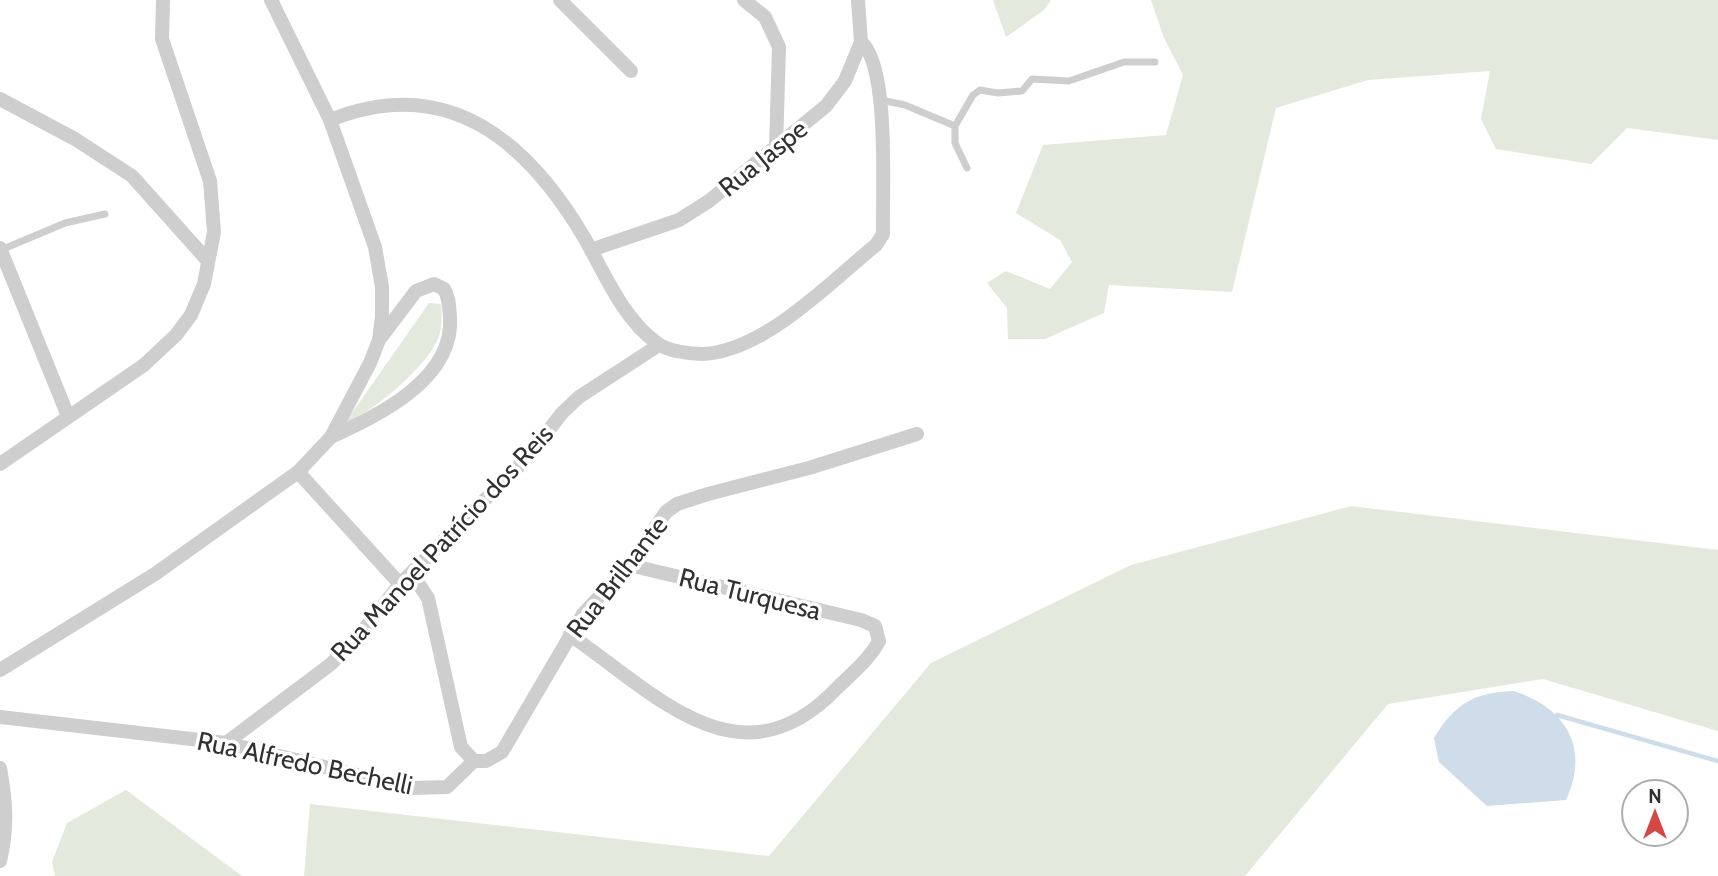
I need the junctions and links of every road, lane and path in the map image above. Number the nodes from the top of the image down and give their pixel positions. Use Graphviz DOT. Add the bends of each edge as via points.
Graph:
graph roads {
  1 [pos="163,0"];
  2 [pos="271,0"];
  3 [pos="560,0"];
  4 [pos="744,0"];
  5 [pos="858,0"];
  6 [pos="861,42"];
  7 [pos="1154,62"];
  8 [pos="631,71"];
  9 [pos="0,99"];
  10 [pos="880,100"];
  11 [pos="330,120"];
  12 [pos="955,126"];
  13 [pos="776,148"];
  14 [pos="967,168"];
  15 [pos="105,214"];
  16 [pos="0,249"];
  17 [pos="591,250"];
  18 [pos="208,261"];
  19 [pos="379,340"];
  20 [pos="659,345"];
  21 [pos="68,416"];
  22 [pos="917,434"];
  23 [pos="331,437"];
  24 [pos="0,464"];
  25 [pos="298,472"];
  26 [pos="629,565"];
  27 [pos="411,573"];
  28 [pos="400,584"];
  29 [pos="570,635"];
  30 [pos="0,670"];
  31 [pos="0,717"];
  32 [pos="226,743"];
  33 [pos="474,761"];
  34 [pos="0,768"];
  35 [pos="0,861"];
  1 -- 18 [label="street" via="162,39 210,181 214,232"];
  2 -- 11 [label="street"];
  3 -- 8 [label="street"];
  4 -- 13 [label="street" via="765,17 779,47"];
  5 -- 6 [label="street, Rua Jaspe"];
  6 -- 10 [label="street" via="875,64"];
  6 -- 13 [label="street, Rua Jaspe" via="845,81 826,106"];
  7 -- 12 [label="lane" via="1124,62 1069,81 1032,79 1022,91 980,90"];
  9 -- 18 [label="street" via="132,176"];
  10 -- 12 [label="lane"];
  10 -- 20 [label="street" via="883,234 876,244 763,335 702,354"];
  11 -- 17 [label="street" via="360,108 390,104 422,104 466,115 489,127 530,165 572,216"];
  11 -- 19 [label="street" via="375,247 382,287"];
  12 -- 14 [label="lane" via="955,143"];
  13 -- 17 [label="street, Rua Jaspe" via="679,220"];
  15 -- 16 [label="lane" via="65,223"];
  16 -- 21 [label="street"];
  17 -- 20 [label="street" via="624,307"];
  18 -- 21 [label="street" via="195,305 176,335 144,366"];
  19 -- 23 [label="street"];
  19 -- 23 [label="street" via="416,291 434,284 444,289 450,320 440,358 403,398"];
  20 -- 27 [label="street, Rua Manoel Patrício dos Reis" via="579,397 527,458"];
  21 -- 24 [label="street"];
  22 -- 26 [label="street, Rua Brilhante" via="677,504 645,539"];
  23 -- 25 [label="street"];
  25 -- 28 [label="street"];
  25 -- 30 [label="street" via="155,574"];
  26 -- 29 [label="street, Rua Brilhante" via="583,614"];
  26 -- 29 [label="street, Rua Turquesa" via="871,623 879,635 874,649 810,713 782,727 751,731 696,723 662,704"];
  27 -- 28 [label="street, Rua Manoel Patrício dos Reis"];
  27 -- 33 [label="street" via="428,598 461,747"];
  28 -- 32 [label="street, Rua Manoel Patrício dos Reis" via="331,664"];
  29 -- 33 [label="street, Rua Brilhante" via="502,752 486,761"];
  31 -- 32 [label="street, Rua Alfredo Bechelli"];
  32 -- 33 [label="street, Rua Alfredo Bechelli" via="411,788 447,788"];
  34 -- 35 [label="street" via="6,837"];
}
